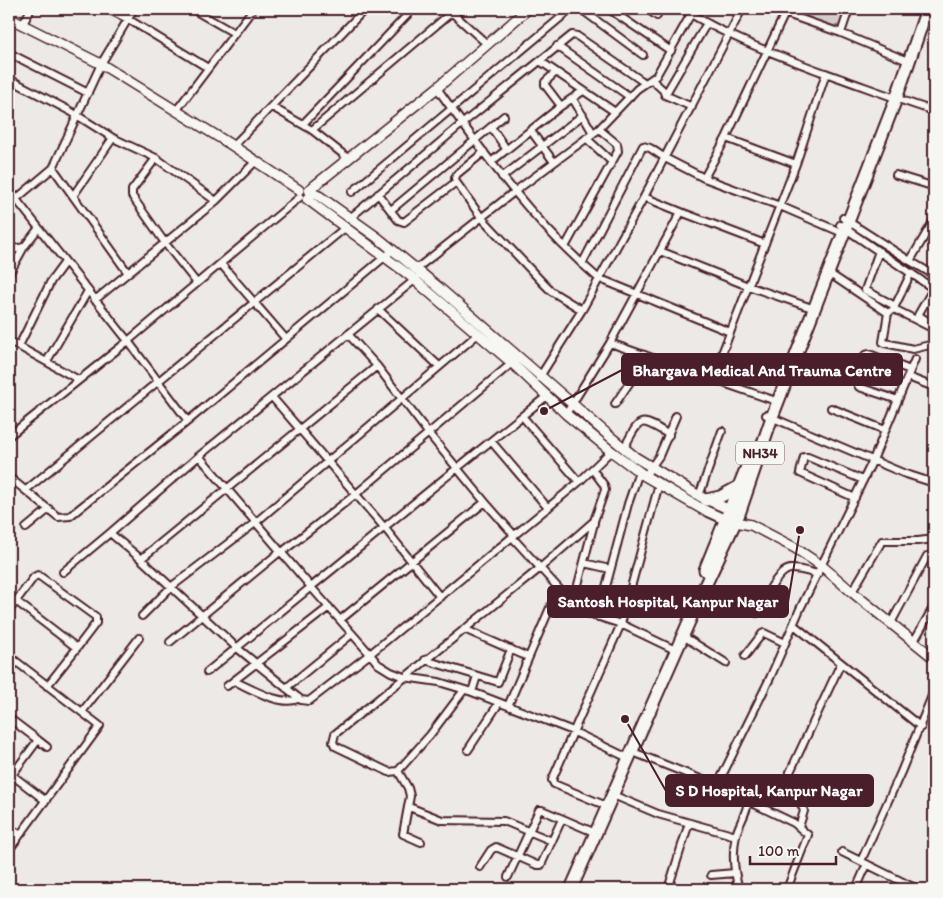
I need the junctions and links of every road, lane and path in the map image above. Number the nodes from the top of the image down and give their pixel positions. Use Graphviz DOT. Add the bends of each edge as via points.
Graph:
graph roads {
  1 [pos="31,9"];
  2 [pos="108,9"];
  3 [pos="134,9"];
  4 [pos="192,9"];
  5 [pos="253,9"];
  6 [pos="365,9"];
  7 [pos="413,9"];
  8 [pos="528,9"];
  9 [pos="571,9"];
  10 [pos="581,9"];
  11 [pos="609,9"];
  12 [pos="647,9"];
  13 [pos="683,9"];
  14 [pos="742,9"];
  15 [pos="849,9"];
  16 [pos="919,9"];
  17 [pos="927,9"];
  18 [pos="450,11"];
  19 [pos="786,11"];
  20 [pos="691,14"];
  21 [pos="657,16"];
  22 [pos="9,18"];
  23 [pos="128,19"];
  24 [pos="707,23"];
  25 [pos="22,24"];
  26 [pos="234,33"];
  27 [pos="841,33"];
  28 [pos="728,35"];
  29 [pos="487,44"];
  30 [pos="557,46"];
  31 [pos="671,51"];
  32 [pos="766,51"];
  33 [pos="9,52"];
  34 [pos="643,55"];
  35 [pos="903,59"];
  36 [pos="540,61"];
  37 [pos="101,64"];
  38 [pos="208,68"];
  39 [pos="556,72"];
  40 [pos="826,73"];
  41 [pos="9,80"];
  42 [pos="652,80"];
  43 [pos="645,83"];
  44 [pos="437,88"];
  45 [pos="583,91"];
  46 [pos="88,93"];
  47 [pos="665,94"];
  48 [pos="630,97"];
  49 [pos="892,98"];
  50 [pos="573,99"];
  51 [pos="561,106"];
  52 [pos="272,107"];
  53 [pos="692,107"];
  54 [pos="451,108"];
  55 [pos="176,111"];
  56 [pos="934,111"];
  57 [pos="615,112"];
  58 [pos="77,115"];
  59 [pos="583,115"];
  60 [pos="504,116"];
  61 [pos="463,123"];
  62 [pos="302,124"];
  63 [pos="491,127"];
  64 [pos="312,130"];
  65 [pos="531,131"];
  66 [pos="596,131"];
  67 [pos="113,138"];
  68 [pos="586,138"];
  69 [pos="726,138"];
  70 [pos="475,140"];
  71 [pos="233,146"];
  72 [pos="542,147"];
  73 [pos="507,150"];
  74 [pos="484,152"];
  75 [pos="156,158"];
  76 [pos="348,158"];
  77 [pos="665,158"];
  78 [pos="256,161"];
  79 [pos="491,162"];
  80 [pos="554,162"];
  81 [pos="612,162"];
  82 [pos="796,164"];
  83 [pos="53,168"];
  84 [pos="896,175"];
  85 [pos="502,177"];
  86 [pos="704,178"];
  87 [pos="934,179"];
  88 [pos="456,182"];
  89 [pos="933,187"];
  90 [pos="352,192"];
  91 [pos="514,192"];
  92 [pos="305,194"];
  93 [pos="378,194"];
  94 [pos="73,196"];
  95 [pos="644,197"];
  96 [pos="12,200"];
  97 [pos="216,201"];
  98 [pos="780,206"];
  99 [pos="391,210"];
  100 [pos="682,212"];
  101 [pos="482,217"];
  102 [pos="934,220"];
  103 [pos="348,222"];
  104 [pos="843,225"];
  105 [pos="38,229"];
  106 [pos="164,243"];
  107 [pos="765,244"];
  108 [pos="24,247"];
  109 [pos="565,247"];
  110 [pos="9,250"];
  111 [pos="660,251"];
  112 [pos="879,251"];
  113 [pos="389,253"];
  114 [pos="910,261"];
  115 [pos="64,262"];
  116 [pos="221,264"];
  117 [pos="582,264"];
  118 [pos="826,271"];
  119 [pos="128,273"];
  120 [pos="911,273"];
  121 [pos="9,274"];
  122 [pos="417,274"];
  123 [pos="934,275"];
  124 [pos="598,278"];
  125 [pos="196,282"];
  126 [pos="748,286"];
  127 [pos="934,289"];
  128 [pos="88,291"];
  129 [pos="636,294"];
  130 [pos="95,300"];
  131 [pos="255,302"];
  132 [pos="809,307"];
  133 [pos="378,309"];
  134 [pos="582,310"];
  135 [pos="888,313"];
  136 [pos="934,328"];
  137 [pos="730,332"];
  138 [pos="348,334"];
  139 [pos="478,334"];
  140 [pos="285,338"];
  141 [pos="9,341"];
  142 [pos="128,341"];
  143 [pos="610,343"];
  144 [pos="934,344"];
  145 [pos="19,346"];
  146 [pos="645,355"];
  147 [pos="915,359"];
  148 [pos="47,362"];
  149 [pos="512,363"];
  150 [pos="377,366"];
  151 [pos="439,366"];
  152 [pos="909,373"];
  153 [pos="541,376"];
  154 [pos="79,380"];
  155 [pos="712,380"];
  156 [pos="158,381"];
  157 [pos="534,384"];
  158 [pos="934,387"];
  159 [pos="547,396"];
  160 [pos="272,397"];
  161 [pos="401,399"];
  162 [pos="772,400"];
  163 [pos="898,400"];
  164 [pos="573,404"];
  165 [pos="615,404"];
  166 [pos="832,408"];
  167 [pos="566,414"];
  168 [pos="522,416"];
  169 [pos="676,416"];
  170 [pos="769,416"];
  171 [pos="188,421"];
  172 [pos="300,430"];
  173 [pos="885,430"];
  174 [pos="722,431"];
  175 [pos="429,434"];
  176 [pos="669,435"];
  177 [pos="9,436"];
  178 [pos="491,441"];
  179 [pos="624,448"];
  180 [pos="610,451"];
  181 [pos="199,456"];
  182 [pos="873,460"];
  183 [pos="326,462"];
  184 [pos="457,468"];
  185 [pos="652,468"];
  186 [pos="592,469"];
  187 [pos="642,474"];
  188 [pos="9,477"];
  189 [pos="864,480"];
  190 [pos="579,482"];
  191 [pos="934,483"];
  192 [pos="659,484"];
  193 [pos="740,486"];
  194 [pos="227,489"];
  195 [pos="26,490"];
  196 [pos="356,494"];
  197 [pos="703,498"];
  198 [pos="855,498"];
  199 [pos="485,502"];
  200 [pos="548,508"];
  201 [pos="49,509"];
  202 [pos="733,517"];
  203 [pos="255,522"];
  204 [pos="594,522"];
  205 [pos="384,527"];
  206 [pos="26,528"];
  207 [pos="110,533"];
  208 [pos="513,536"];
  209 [pos="934,539"];
  210 [pos="281,552"];
  211 [pos="927,556"];
  212 [pos="141,558"];
  213 [pos="412,561"];
  214 [pos="584,563"];
  215 [pos="539,568"];
  216 [pos="610,569"];
  217 [pos="820,570"];
  218 [pos="62,572"];
  219 [pos="172,587"];
  220 [pos="311,587"];
  221 [pos="558,589"];
  222 [pos="852,592"];
  223 [pos="440,596"];
  224 [pos="16,601"];
  225 [pos="573,604"];
  226 [pos="934,606"];
  227 [pos="329,607"];
  228 [pos="9,611"];
  229 [pos="757,612"];
  230 [pos="142,616"];
  231 [pos="202,616"];
  232 [pos="598,617"];
  233 [pos="340,620"];
  234 [pos="891,623"];
  235 [pos="621,624"];
  236 [pos="794,625"];
  237 [pos="464,629"];
  238 [pos="352,634"];
  239 [pos="683,636"];
  240 [pos="139,638"];
  241 [pos="914,641"];
  242 [pos="170,642"];
  243 [pos="786,643"];
  244 [pos="77,648"];
  245 [pos="236,648"];
  246 [pos="671,648"];
  247 [pos="511,649"];
  248 [pos="370,654"];
  249 [pos="9,656"];
  250 [pos="745,656"];
  251 [pos="528,657"];
  252 [pos="934,658"];
  253 [pos="425,660"];
  254 [pos="726,663"];
  255 [pos="841,663"];
  256 [pos="256,664"];
  257 [pos="207,672"];
  258 [pos="477,676"];
  259 [pos="404,677"];
  260 [pos="234,681"];
  261 [pos="48,686"];
  262 [pos="227,686"];
  263 [pos="286,688"];
  264 [pos="464,690"];
  265 [pos="934,691"];
  266 [pos="472,692"];
  267 [pos="299,698"];
  268 [pos="499,703"];
  269 [pos="508,706"];
  270 [pos="82,712"];
  271 [pos="9,718"];
  272 [pos="921,727"];
  273 [pos="574,732"];
  274 [pos="38,740"];
  275 [pos="47,747"];
  276 [pos="468,750"];
  277 [pos="628,754"];
  278 [pos="398,771"];
  279 [pos="10,774"];
  280 [pos="717,786"];
  281 [pos="613,795"];
  282 [pos="46,801"];
  283 [pos="748,801"];
  284 [pos="602,804"];
  285 [pos="409,807"];
  286 [pos="562,819"];
  287 [pos="689,823"];
  288 [pos="798,826"];
  289 [pos="9,827"];
  290 [pos="591,831"];
  291 [pos="528,832"];
  292 [pos="20,835"];
  293 [pos="736,836"];
  294 [pos="552,841"];
  295 [pos="420,842"];
  296 [pos="9,850"];
  297 [pos="842,852"];
  298 [pos="518,856"];
  299 [pos="864,863"];
  300 [pos="480,867"];
  301 [pos="735,873"];
  302 [pos="711,875"];
  303 [pos="508,876"];
  304 [pos="564,889"];
  305 [pos="571,889"];
  306 [pos="668,889"];
  307 [pos="739,889"];
  308 [pos="787,889"];
  309 [pos="856,889"];
  310 [pos="917,889"];
  1 -- 25 [label="street"];
  2 -- 23 [label="street"];
  3 -- 23 [label="street"];
  4 -- 26 [label="street"];
  5 -- 26 [label="street"];
  6 -- 52 [label="street"];
  7 -- 62 [label="street"];
  8 -- 29 [label="street"];
  9 -- 54 [label="street"];
  10 -- 34 [label="street"];
  11 -- 31 [label="street"];
  12 -- 21 [label="street"];
  13 -- 20 [label="street"];
  14 -- 28 [label="street"];
  15 -- 27 [label="street"];
  16 -- 35 [label="highway, NH34"];
  17 -- 49 [label="highway, NH34"];
  18 -- 29 [label="street"];
  18 -- 64 [label="street"];
  19 -- 27 [label="street"];
  19 -- 32 [label="street"];
  20 -- 24 [label="street"];
  20 -- 31 [label="street"];
  22 -- 25 [label="street"];
  23 -- 37 [label="street"];
  23 -- 38 [label="street"];
  24 -- 28 [label="street"];
  24 -- 47 [label="street"];
  25 -- 37 [label="street"];
  26 -- 38 [label="street"];
  27 -- 35 [label="street"];
  28 -- 32 [label="street"];
  28 -- 53 [label="street"];
  29 -- 44 [label="street"];
  30 -- 36 [label="street"];
  30 -- 43 [label="street" via="574,35"];
  30 -- 48 [label="street"];
  31 -- 42 [label="street"];
  32 -- 40 [label="street"];
  32 -- 69 [label="street"];
  33 -- 46 [label="street"];
  35 -- 49 [label="highway, NH34"];
  36 -- 39 [label="street"];
  36 -- 61 [label="street"];
  37 -- 46 [label="street"];
  37 -- 55 [label="street"];
  38 -- 55 [label="street"];
  39 -- 45 [label="street"];
  39 -- 51 [label="street" via="545,85"];
  40 -- 49 [label="street"];
  40 -- 82 [label="street"];
  41 -- 58 [label="street"];
  42 -- 43 [label="street"];
  42 -- 47 [label="street"];
  43 -- 48 [label="street"];
  44 -- 54 [label="street"];
  44 -- 76 [label="street"];
  45 -- 50 [label="street"];
  45 -- 57 [label="street"];
  46 -- 58 [label="street"];
  47 -- 53 [label="street"];
  48 -- 57 [label="street"];
  49 -- 56 [label="street"];
  49 -- 104 [label="highway, NH34"];
  50 -- 51 [label="street"];
  50 -- 59 [label="street"];
  51 -- 65 [label="street"];
  52 -- 62 [label="street"];
  52 -- 71 [label="street"];
  53 -- 77 [label="street"];
  54 -- 61 [label="street"];
  54 -- 90 [label="street"];
  55 -- 71 [label="street"];
  57 -- 66 [label="street"];
  58 -- 67 [label="street"];
  58 -- 83 [label="street"];
  59 -- 66 [label="street"];
  59 -- 72 [label="street"];
  60 -- 63 [label="street"];
  61 -- 70 [label="street"];
  61 -- 93 [label="street"];
  62 -- 64 [label="street"];
  63 -- 70 [label="street"];
  63 -- 73 [label="street"];
  64 -- 76 [label="street"];
  65 -- 72 [label="street"];
  65 -- 73 [label="street"];
  66 -- 68 [label="street"];
  66 -- 81 [label="street" via="618,147"];
  67 -- 75 [label="street"];
  67 -- 94 [label="street"];
  68 -- 80 [label="street"];
  68 -- 81 [label="street"];
  69 -- 82 [label="street"];
  69 -- 86 [label="street"];
  70 -- 74 [label="street"];
  70 -- 99 [label="street"];
  71 -- 78 [label="street"];
  72 -- 80 [label="street"];
  72 -- 85 [label="street"];
  73 -- 79 [label="street"];
  74 -- 79 [label="street"];
  74 -- 88 [label="street" via="457,174"];
  75 -- 97 [label="street"];
  75 -- 106 [label="street" via="131,193"];
  76 -- 92 [label="street"];
  77 -- 86 [label="street"];
  77 -- 95 [label="street"];
  77 -- 117 [label="street" via="643,146"];
  78 -- 92 [label="street"];
  78 -- 97 [label="street"];
  79 -- 85 [label="street"];
  80 -- 91 [label="street"];
  81 -- 109 [label="street"];
  82 -- 98 [label="street"];
  83 -- 94 [label="street"];
  83 -- 96 [label="street"];
  84 -- 89 [label="street"];
  85 -- 91 [label="street"];
  86 -- 98 [label="street"];
  87 -- 89 [label="street"];
  88 -- 99 [label="street" via="407,221 398,220"];
  88 -- 101 [label="street"];
  91 -- 101 [label="street"];
  91 -- 109 [label="street"];
  92 -- 103 [label="street"];
  92 -- 116 [label="street"];
  93 -- 99 [label="street"];
  93 -- 103 [label="street"];
  94 -- 119 [label="street"];
  95 -- 100 [label="street"];
  95 -- 124 [label="street"];
  96 -- 105 [label="street"];
  97 -- 106 [label="street"];
  98 -- 104 [label="street"];
  98 -- 107 [label="street"];
  100 -- 107 [label="street"];
  100 -- 111 [label="street"];
  101 -- 122 [label="street"];
  101 -- 134 [label="street" via="551,291"];
  102 -- 114 [label="street"];
  103 -- 113 [label="street"];
  103 -- 131 [label="street"];
  104 -- 112 [label="street"];
  104 -- 114 [label="street"];
  104 -- 118 [label="highway, NH34"];
  105 -- 108 [label="street"];
  105 -- 115 [label="street"];
  106 -- 119 [label="street"];
  106 -- 125 [label="street"];
  107 -- 126 [label="street"];
  108 -- 110 [label="street"];
  108 -- 121 [label="street"];
  109 -- 117 [label="street"];
  111 -- 126 [label="street"];
  111 -- 129 [label="street"];
  112 -- 120 [label="street"];
  112 -- 120 [label="street" via="865,290 895,306"];
  113 -- 122 [label="street"];
  113 -- 140 [label="street"];
  114 -- 123 [label="street"];
  115 -- 128 [label="street"];
  115 -- 145 [label="street"];
  116 -- 125 [label="street"];
  116 -- 131 [label="street"];
  117 -- 124 [label="street"];
  118 -- 132 [label="highway, NH34"];
  118 -- 135 [label="street"];
  118 -- 170 [label="highway, NH34"];
  119 -- 130 [label="street"];
  120 -- 127 [label="street"];
  122 -- 133 [label="street"];
  122 -- 139 [label="street"];
  122 -- 153 [label="street"];
  124 -- 129 [label="street"];
  124 -- 134 [label="street"];
  125 -- 142 [label="street"];
  126 -- 132 [label="street"];
  126 -- 137 [label="street"];
  127 -- 136 [label="street" via="918,315"];
  128 -- 130 [label="street"];
  128 -- 148 [label="street"];
  129 -- 137 [label="street"];
  129 -- 143 [label="street"];
  130 -- 142 [label="street"];
  131 -- 140 [label="street"];
  131 -- 156 [label="street"];
  132 -- 162 [label="highway, NH34"];
  133 -- 138 [label="street"];
  133 -- 151 [label="street"];
  134 -- 153 [label="street"];
  135 -- 136 [label="street" via="894,310"];
  135 -- 144 [label="street" via="883,342 913,349"];
  137 -- 155 [label="street"];
  138 -- 150 [label="street"];
  138 -- 160 [label="street"];
  139 -- 149 [label="street"];
  139 -- 151 [label="street"];
  140 -- 171 [label="street"];
  141 -- 145 [label="street"];
  142 -- 154 [label="street"];
  142 -- 156 [label="street"];
  143 -- 146 [label="street"];
  143 -- 164 [label="street"];
  145 -- 148 [label="street"];
  146 -- 155 [label="street"];
  146 -- 165 [label="street"];
  147 -- 152 [label="street"];
  148 -- 154 [label="street"];
  149 -- 157 [label="street"];
  149 -- 175 [label="street"];
  150 -- 161 [label="street"];
  150 -- 172 [label="street"];
  151 -- 161 [label="street"];
  152 -- 158 [label="street"];
  152 -- 163 [label="street"];
  152 -- 163 [label="street" via="869,354 864,355 856,377 859,387"];
  153 -- 157 [label="street"];
  153 -- 164 [label="street"];
  154 -- 177 [label="street"];
  155 -- 162 [label="street"];
  156 -- 171 [label="street"];
  156 -- 195 [label="street"];
  157 -- 159 [label="street"];
  159 -- 167 [label="street"];
  159 -- 168 [label="street"];
  160 -- 172 [label="street"];
  160 -- 181 [label="street"];
  161 -- 175 [label="street"];
  161 -- 183 [label="street"];
  162 -- 170 [label="highway, NH34"];
  163 -- 173 [label="street"];
  164 -- 167 [label="street"];
  164 -- 179 [label="street"];
  166 -- 173 [label="street"];
  167 -- 180 [label="street"];
  168 -- 178 [label="street"];
  168 -- 190 [label="street"];
  169 -- 176 [label="street"];
  170 -- 182 [label="street"];
  170 -- 193 [label="highway, NH34"];
  170 -- 202 [label="highway, NH34"];
  171 -- 201 [label="street" via="70,516 58,517"];
  172 -- 183 [label="street"];
  172 -- 194 [label="street"];
  173 -- 182 [label="street"];
  174 -- 197 [label="street"];
  175 -- 184 [label="street"];
  175 -- 196 [label="street"];
  176 -- 179 [label="street" via="643,421 637,425"];
  176 -- 185 [label="street"];
  178 -- 184 [label="street"];
  178 -- 200 [label="street"];
  179 -- 185 [label="street"];
  180 -- 186 [label="street"];
  180 -- 187 [label="street"];
  181 -- 194 [label="street"];
  181 -- 207 [label="street"];
  182 -- 189 [label="street"];
  182 -- 191 [label="street"];
  183 -- 196 [label="street"];
  183 -- 203 [label="street"];
  184 -- 199 [label="street"];
  184 -- 205 [label="street"];
  185 -- 187 [label="street"];
  185 -- 197 [label="street"];
  186 -- 190 [label="street"];
  186 -- 204 [label="street" via="605,490"];
  187 -- 192 [label="street"];
  187 -- 216 [label="street" via="633,487"];
  188 -- 195 [label="street"];
  189 -- 198 [label="street"];
  189 -- 198 [label="street" via="808,457 802,460 800,473"];
  190 -- 200 [label="street"];
  192 -- 202 [label="street" via="702,509"];
  192 -- 235 [label="street"];
  193 -- 197 [label="highway" via="720,496"];
  193 -- 202 [label="highway, NH34"];
  194 -- 203 [label="street"];
  194 -- 212 [label="street"];
  195 -- 201 [label="street"];
  196 -- 205 [label="street"];
  196 -- 210 [label="street"];
  197 -- 202 [label="street"];
  198 -- 217 [label="street"];
  199 -- 208 [label="street"];
  199 -- 213 [label="street"];
  200 -- 208 [label="street"];
  201 -- 206 [label="street"];
  202 -- 217 [label="street" via="795,548"];
  202 -- 239 [label="highway, NH34"];
  202 -- 246 [label="highway, NH34"];
  203 -- 210 [label="street"];
  203 -- 219 [label="street"];
  204 -- 214 [label="street"];
  204 -- 215 [label="street"];
  205 -- 213 [label="street"];
  205 -- 220 [label="street"];
  207 -- 212 [label="street"];
  207 -- 218 [label="street"];
  208 -- 215 [label="street"];
  208 -- 223 [label="street"];
  209 -- 222 [label="street" via="882,541"];
  210 -- 220 [label="street"];
  210 -- 231 [label="street"];
  211 -- 234 [label="street"];
  212 -- 219 [label="street"];
  213 -- 223 [label="street"];
  213 -- 233 [label="street"];
  214 -- 216 [label="street"];
  214 -- 225 [label="street"];
  215 -- 221 [label="street"];
  215 -- 237 [label="street"];
  216 -- 232 [label="street"];
  217 -- 222 [label="street"];
  217 -- 229 [label="street" via="788,570 777,578"];
  217 -- 236 [label="street"];
  219 -- 230 [label="street"];
  219 -- 231 [label="street"];
  220 -- 227 [label="street"];
  220 -- 245 [label="street"];
  221 -- 225 [label="street"];
  221 -- 251 [label="street"];
  222 -- 234 [label="street"];
  223 -- 248 [label="street"];
  224 -- 228 [label="street"];
  224 -- 244 [label="street"];
  224 -- 244 [label="street" via="38,576 96,617 96,623"];
  225 -- 232 [label="street"];
  226 -- 241 [label="street"];
  227 -- 233 [label="street"];
  227 -- 256 [label="street"];
  231 -- 242 [label="street"];
  231 -- 245 [label="street"];
  232 -- 235 [label="street"];
  233 -- 238 [label="street"];
  234 -- 241 [label="street"];
  235 -- 246 [label="street"];
  235 -- 273 [label="street"];
  236 -- 243 [label="street"];
  236 -- 255 [label="street"];
  237 -- 247 [label="street"];
  237 -- 253 [label="street"];
  238 -- 248 [label="street"];
  238 -- 263 [label="street"];
  239 -- 254 [label="street"];
  239 -- 277 [label="highway, NH34"];
  240 -- 270 [label="street"];
  241 -- 252 [label="street"];
  243 -- 250 [label="street" via="764,633"];
  243 -- 280 [label="street"];
  244 -- 261 [label="street"];
  245 -- 256 [label="street"];
  245 -- 257 [label="street"];
  246 -- 277 [label="highway, NH34"];
  247 -- 251 [label="street"];
  247 -- 258 [label="street" via="498,682"];
  248 -- 259 [label="street" via="378,664"];
  248 -- 267 [label="street" via="309,701"];
  249 -- 261 [label="street"];
  251 -- 269 [label="street"];
  253 -- 258 [label="street"];
  253 -- 259 [label="street"];
  255 -- 272 [label="street"];
  255 -- 288 [label="street" via="790,772 790,787 804,811"];
  256 -- 260 [label="street"];
  256 -- 263 [label="street"];
  258 -- 266 [label="street"];
  259 -- 264 [label="street" via="439,682"];
  259 -- 278 [label="street" via="333,739 335,746 369,763 389,772"];
  260 -- 262 [label="street"];
  260 -- 267 [label="street" via="281,701 293,702"];
  261 -- 270 [label="street"];
  263 -- 267 [label="street"];
  264 -- 266 [label="street"];
  264 -- 278 [label="street"];
  265 -- 272 [label="street"];
  266 -- 268 [label="street"];
  268 -- 269 [label="street"];
  268 -- 276 [label="street"];
  269 -- 273 [label="street"];
  270 -- 282 [label="street" via="100,727"];
  271 -- 274 [label="street"];
  272 -- 299 [label="street"];
  273 -- 277 [label="street"];
  273 -- 284 [label="street" via="552,782"];
  274 -- 275 [label="street"];
  274 -- 279 [label="street"];
  277 -- 280 [label="street"];
  277 -- 281 [label="highway, NH34"];
  277 -- 284 [label="highway, NH34"];
  278 -- 285 [label="street" via="410,792"];
  279 -- 282 [label="street"];
  280 -- 283 [label="street" via="746,796"];
  281 -- 287 [label="street"];
  281 -- 305 [label="highway, NH34"];
  282 -- 292 [label="street"];
  283 -- 288 [label="street"];
  283 -- 293 [label="street"];
  284 -- 290 [label="highway, NH34"];
  285 -- 291 [label="street" via="436,819 499,820"];
  285 -- 295 [label="street" via="403,834"];
  286 -- 290 [label="street"];
  286 -- 291 [label="street" via="539,810"];
  286 -- 294 [label="street"];
  287 -- 293 [label="street"];
  287 -- 306 [label="street"];
  288 -- 308 [label="street" via="808,835"];
  289 -- 292 [label="street"];
  290 -- 304 [label="highway, NH34"];
  291 -- 294 [label="street"];
  291 -- 298 [label="street"];
  292 -- 296 [label="street"];
  293 -- 301 [label="street"];
  294 -- 298 [label="street" via="541,865"];
  297 -- 299 [label="street"];
  298 -- 300 [label="street" via="492,848"];
  298 -- 303 [label="street"];
  299 -- 309 [label="street"];
  299 -- 310 [label="street"];
  301 -- 302 [label="street"];
  301 -- 307 [label="street"];
}
